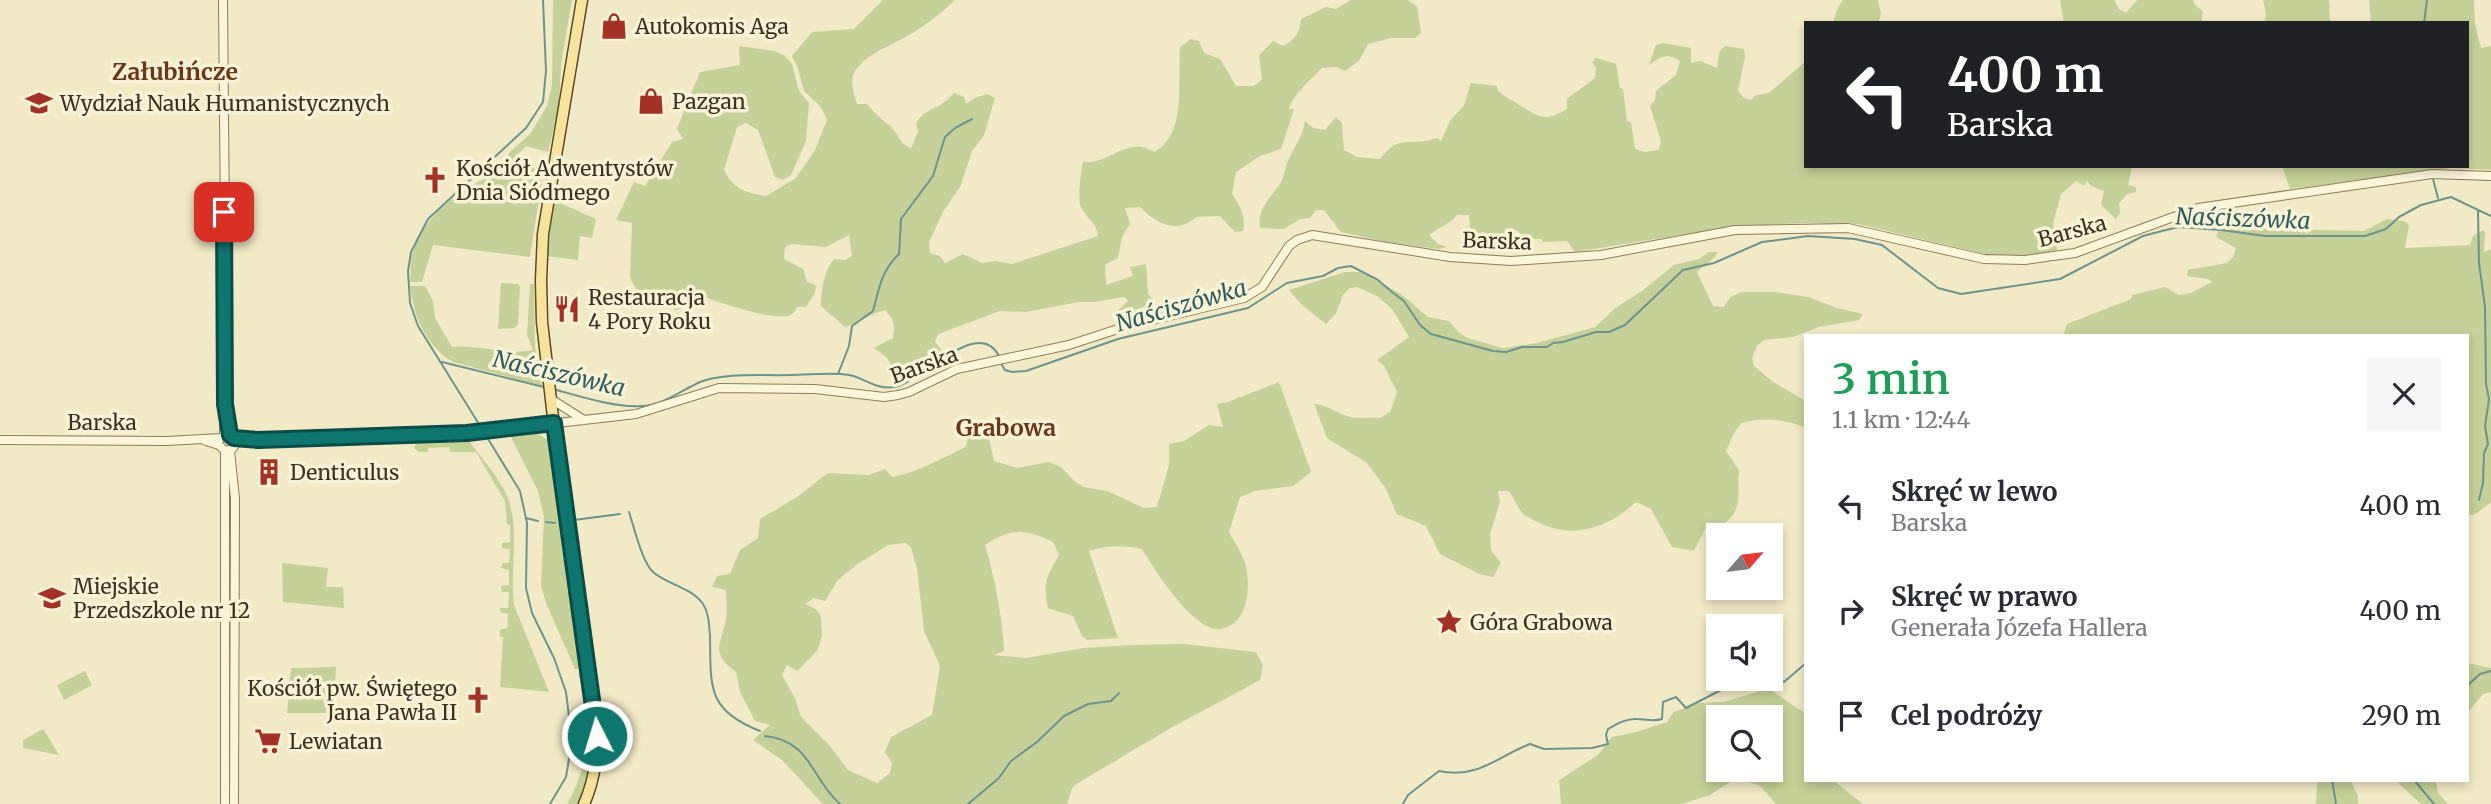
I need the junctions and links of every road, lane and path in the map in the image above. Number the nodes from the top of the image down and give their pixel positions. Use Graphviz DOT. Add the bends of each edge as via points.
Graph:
graph roads {
  1 [pos="223,0"];
  2 [pos="582,0"];
  3 [pos="2491,176"];
  4 [pos="551,397"];
  5 [pos="584,420"];
  6 [pos="554,423"];
  7 [pos="0,440"];
  8 [pos="227,442"];
  9 [pos="225,804"];
  10 [pos="234,804"];
  11 [pos="584,804"];
  1 -- 8 [label="street"];
  2 -- 4 [label="main road" via="543,234 542,322"];
  3 -- 5 [label="street, Barska" via="2442,173 2198,208 2076,253 2025,260 1984,259 1839,228 1735,230 1601,255 1527,261 1450,257 1312,235 1289,246 1262,287 1244,298 1078,343 957,369 909,392 884,397 815,389 719,388 649,411"];
  4 -- 5 [label="street"];
  4 -- 6 [label="main road"];
  5 -- 6 [label="street, Barska"];
  6 -- 8 [label="street, Barska" via="467,433"];
  6 -- 11 [label="main road" via="597,721 596,764"];
  7 -- 8 [label="street, Barska"];
  8 -- 9 [label="street"];
  8 -- 10 [label="street" via="235,498"];
}
